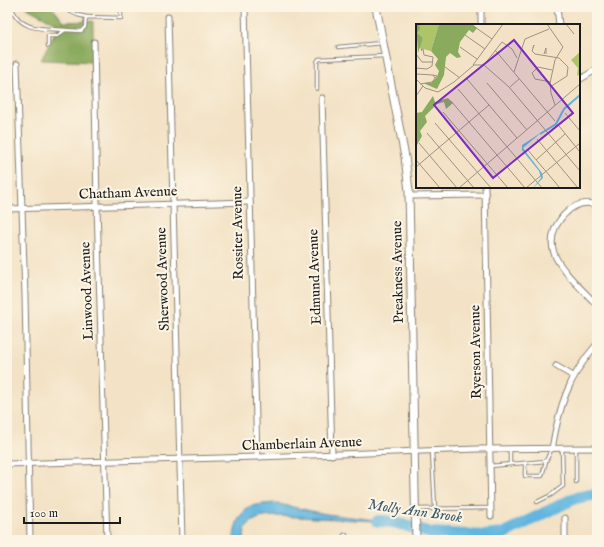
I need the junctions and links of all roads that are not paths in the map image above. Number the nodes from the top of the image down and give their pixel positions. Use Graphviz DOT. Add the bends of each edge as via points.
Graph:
graph roads {
  1 [pos="13,7"];
  2 [pos="61,7"];
  3 [pos="121,7"];
  4 [pos="245,7"];
  5 [pos="376,7"];
  6 [pos="481,7"];
  7 [pos="557,7"];
  8 [pos="86,17"];
  9 [pos="168,17"];
  10 [pos="481,24"];
  11 [pos="559,24"];
  12 [pos="65,30"];
  13 [pos="94,42"];
  14 [pos="383,43"];
  15 [pos="48,46"];
  16 [pos="338,47"];
  17 [pos="385,56"];
  18 [pos="17,64"];
  19 [pos="597,69"];
  20 [pos="580,79"];
  21 [pos="317,89"];
  22 [pos="322,98"];
  23 [pos="485,188"];
  24 [pos="486,195"];
  25 [pos="409,196"];
  26 [pos="250,202"];
  27 [pos="173,204"];
  28 [pos="597,205"];
  29 [pos="96,206"];
  30 [pos="21,208"];
  31 [pos="7,209"];
  32 [pos="597,305"];
  33 [pos="596,347"];
  34 [pos="556,366"];
  35 [pos="573,376"];
  36 [pos="597,448"];
  37 [pos="490,449"];
  38 [pos="510,449"];
  39 [pos="552,449"];
  40 [pos="562,449"];
  41 [pos="576,449"];
  42 [pos="432,451"];
  43 [pos="415,452"];
  44 [pos="332,455"];
  45 [pos="257,457"];
  46 [pos="180,460"];
  47 [pos="546,461"];
  48 [pos="105,462"];
  49 [pos="525,463"];
  50 [pos="7,464"];
  51 [pos="28,464"];
  52 [pos="510,464"];
  53 [pos="490,466"];
  54 [pos="576,482"];
  55 [pos="537,502"];
  56 [pos="435,508"];
  57 [pos="491,508"];
  58 [pos="416,509"];
  59 [pos="491,516"];
  60 [pos="565,518"];
  61 [pos="416,539"];
  62 [pos="30,540"];
  63 [pos="107,540"];
  64 [pos="182,540"];
  65 [pos="565,540"];
  1 -- 12 [label="lane" via="16,18 28,27"];
  2 -- 8 [label="lane"];
  3 -- 8 [label="lane" via="121,18"];
  4 -- 26 [label="street, Rossiter Avenue"];
  5 -- 14 [label="main road, Preakness Avenue"];
  6 -- 10 [label="street"];
  7 -- 11 [label="street"];
  8 -- 12 [label="lane" via="85,27 81,31"];
  9 -- 27 [label="street, Sherwood Avenue"];
  12 -- 15 [label="lane" via="57,36 48,36"];
  13 -- 29 [label="street, Linwood Avenue"];
  14 -- 16 [label="lane"];
  14 -- 17 [label="main road, Preakness Avenue"];
  17 -- 21 [label="lane" via="319,59"];
  17 -- 25 [label="main road, Preakness Avenue" via="405,157"];
  18 -- 30 [label="street"];
  19 -- 20 [label="street"];
  22 -- 44 [label="street, Edmund Avenue"];
  23 -- 24 [label="street, Ryerson Avenue"];
  24 -- 25 [label="street"];
  24 -- 37 [label="street, Ryerson Avenue"];
  25 -- 43 [label="main road, Preakness Avenue"];
  26 -- 27 [label="street, Chatham Avenue"];
  26 -- 45 [label="street, Rossiter Avenue"];
  27 -- 29 [label="street, Chatham Avenue"];
  27 -- 46 [label="street, Sherwood Avenue"];
  28 -- 32 [label="street" via="578,205 564,214 555,230 552,246 564,270"];
  29 -- 30 [label="street, Chatham Avenue"];
  29 -- 48 [label="street, Linwood Avenue"];
  30 -- 31 [label="street, Chatham Avenue"];
  30 -- 51 [label="street"];
  33 -- 35 [label="street"];
  34 -- 35 [label="street"];
  35 -- 39 [label="street" via="560,412"];
  36 -- 41 [label="street, Chamberlain Avenue"];
  37 -- 38 [label="street, Chamberlain Avenue"];
  37 -- 42 [label="street, Chamberlain Avenue"];
  37 -- 53 [label="street, Ryerson Avenue"];
  38 -- 39 [label="street, Chamberlain Avenue"];
  38 -- 52 [label="lane"];
  39 -- 40 [label="street, Chamberlain Avenue"];
  39 -- 47 [label="lane"];
  40 -- 41 [label="street, Chamberlain Avenue"];
  40 -- 55 [label="lane" via="563,486"];
  41 -- 54 [label="lane"];
  42 -- 43 [label="street, Chamberlain Avenue"];
  42 -- 56 [label="lane"];
  43 -- 44 [label="street, Chamberlain Avenue"];
  43 -- 58 [label="main road, Preakness Avenue"];
  44 -- 45 [label="street, Chamberlain Avenue"];
  45 -- 46 [label="street, Chamberlain Avenue"];
  46 -- 48 [label="street, Chamberlain Avenue"];
  46 -- 64 [label="street, Sherwood Avenue"];
  47 -- 49 [label="lane"];
  47 -- 49 [label="lane" via="542,476 525,476"];
  48 -- 51 [label="street, Chamberlain Avenue"];
  48 -- 63 [label="street, Linwood Avenue"];
  49 -- 52 [label="lane"];
  50 -- 51 [label="street, Chamberlain Avenue"];
  51 -- 62 [label="street"];
  52 -- 53 [label="lane"];
  53 -- 57 [label="street, Ryerson Avenue"];
  56 -- 57 [label="lane"];
  56 -- 58 [label="lane"];
  57 -- 59 [label="street, Ryerson Avenue"];
  58 -- 61 [label="main road, Preakness Avenue"];
  60 -- 65 [label="street"];
}
